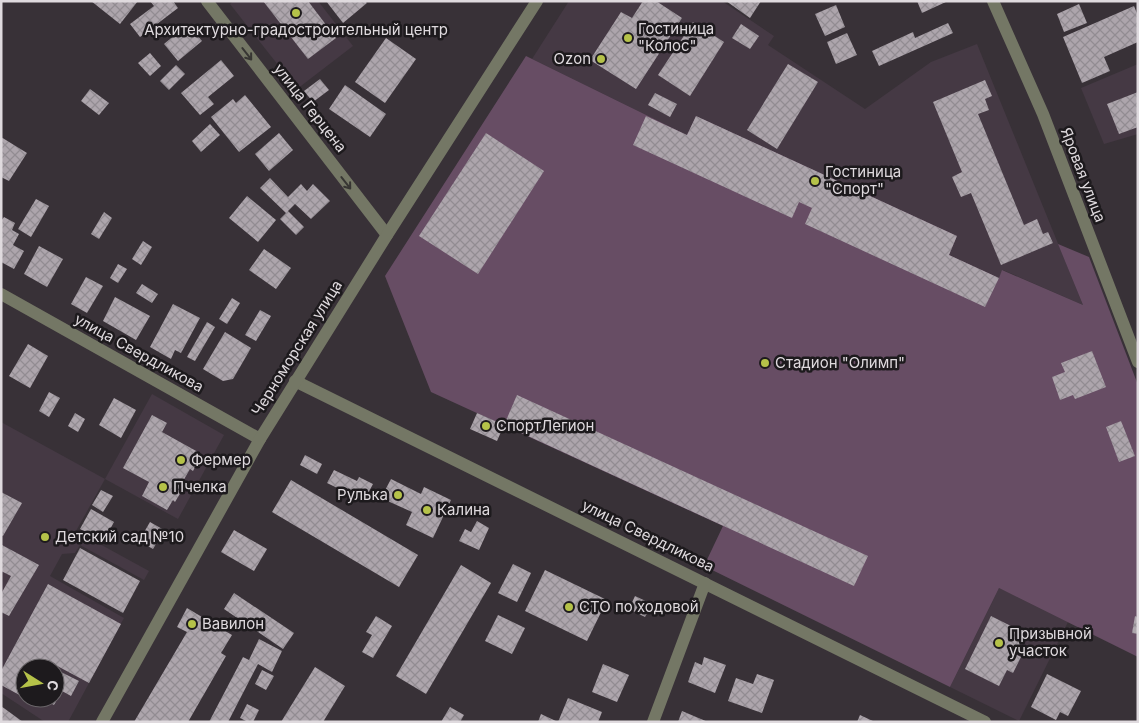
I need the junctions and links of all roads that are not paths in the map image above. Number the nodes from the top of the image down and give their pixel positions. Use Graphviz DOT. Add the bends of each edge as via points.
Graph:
graph roads {
  1 [pos="207,1"];
  2 [pos="537,1"];
  3 [pos="993,1"];
  4 [pos="387,235"];
  5 [pos="1,294"];
  6 [pos="1138,362"];
  7 [pos="295,381"];
  8 [pos="260,439"];
  9 [pos="705,583"];
  10 [pos="102,722"];
  11 [pos="653,722"];
  12 [pos="986,722"];
  1 -- 4 [label="street, улица Герцена, one-way"];
  2 -- 4 [label="street, Черноморская улица"];
  3 -- 6 [label="street, Яровая улица" via="1043,114"];
  4 -- 7 [label="street, Черноморская улица"];
  5 -- 8 [label="street, улица Свердликова"];
  7 -- 8 [label="street, Черноморская улица"];
  7 -- 9 [label="street, улица Свердликова"];
  8 -- 10 [label="street, Черноморская улица"];
  9 -- 11 [label="street"];
  9 -- 12 [label="street, улица Свердликова"];
}
